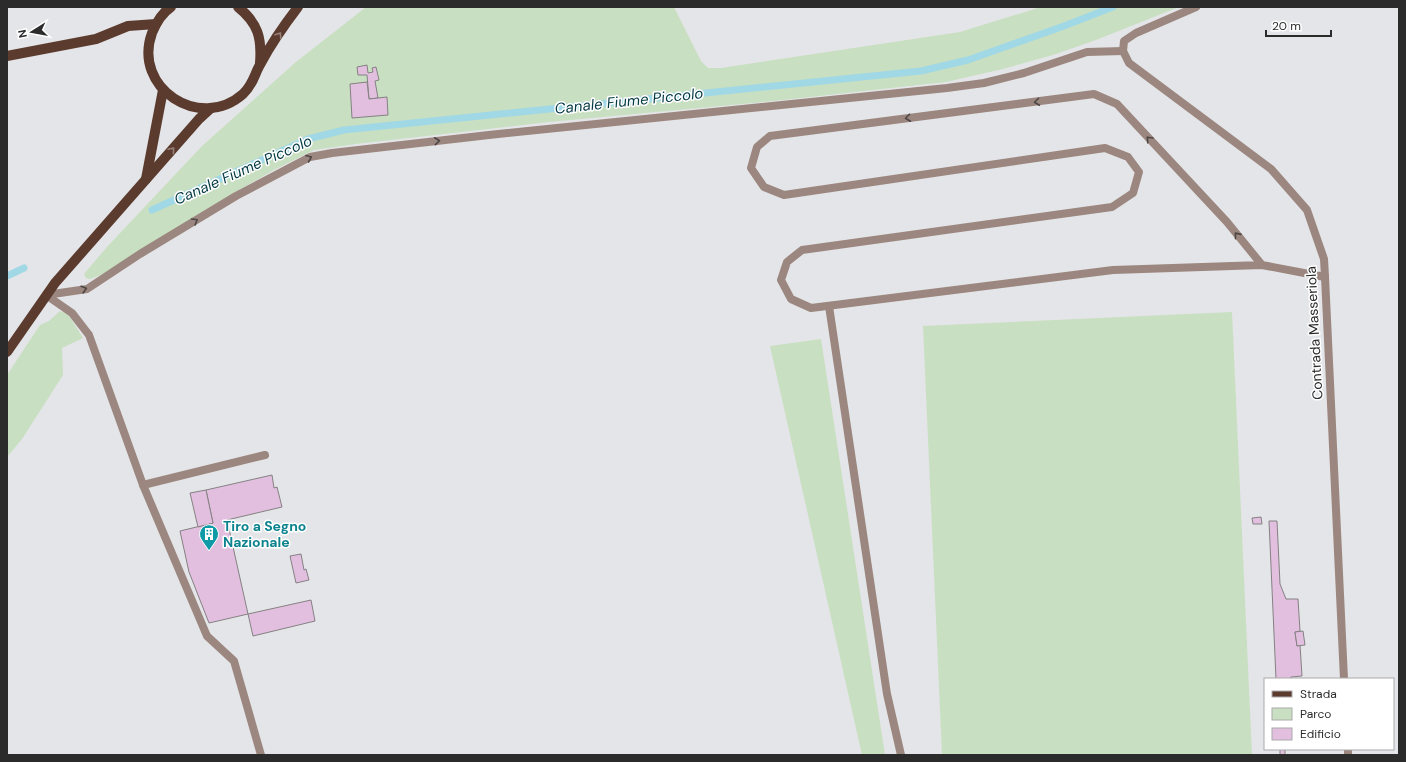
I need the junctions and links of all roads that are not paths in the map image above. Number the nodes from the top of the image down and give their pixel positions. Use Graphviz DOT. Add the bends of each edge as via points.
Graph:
graph roads {
  1 [pos="171,7"];
  2 [pos="238,7"];
  3 [pos="298,7"];
  4 [pos="1196,7"];
  5 [pos="156,24"];
  6 [pos="1123,51"];
  7 [pos="7,56"];
  8 [pos="260,63"];
  9 [pos="163,90"];
  10 [pos="211,108"];
  11 [pos="146,179"];
  12 [pos="1262,265"];
  13 [pos="1325,278"];
  14 [pos="46,295"];
  15 [pos="829,306"];
  16 [pos="7,352"];
  17 [pos="265,455"];
  18 [pos="143,485"];
  19 [pos="1344,678"];
  20 [pos="261,755"];
  21 [pos="901,755"];
  1 -- 5 [label="main road"];
  2 -- 8 [label="main road" via="256,28 261,45"];
  8 -- 3 [label="main road, one-way"];
  4 -- 6 [label="street" via="1136,33 1124,41"];
  5 -- 7 [label="main road" via="128,26 96,40"];
  5 -- 9 [label="main road" via="150,41 149,58 154,75"];
  6 -- 13 [label="street, Contrada Masseriola" via="1129,63 1271,169 1307,210 1324,259"];
  14 -- 6 [label="street, one-way" via="87,289 236,196 310,157 489,135 947,88 984,83 1024,73 1087,52"];
  8 -- 10 [label="main road" via="254,80 243,94 228,104"];
  9 -- 10 [label="main road" via="177,101 194,107"];
  9 -- 11 [label="main road"];
  11 -- 10 [label="main road, one-way"];
  11 -- 14 [label="main road"];
  12 -- 13 [label="street"];
  12 -- 15 [label="street" via="1113,270"];
  12 -- 15 [label="street, one-way" via="1226,222 1117,104 1094,94 770,136 757,147 750,168 764,187 784,195 1106,148 1128,156 1139,172 1133,193 1112,207 802,250 786,262 781,280 791,299 811,308"];
  13 -- 19 [label="street, Contrada Masseriola"];
  14 -- 16 [label="main road"];
  14 -- 18 [label="street" via="72,313 89,335"];
  15 -- 21 [label="street" via="887,694"];
  17 -- 18 [label="street"];
  18 -- 20 [label="street" via="207,636 234,661"];
}
